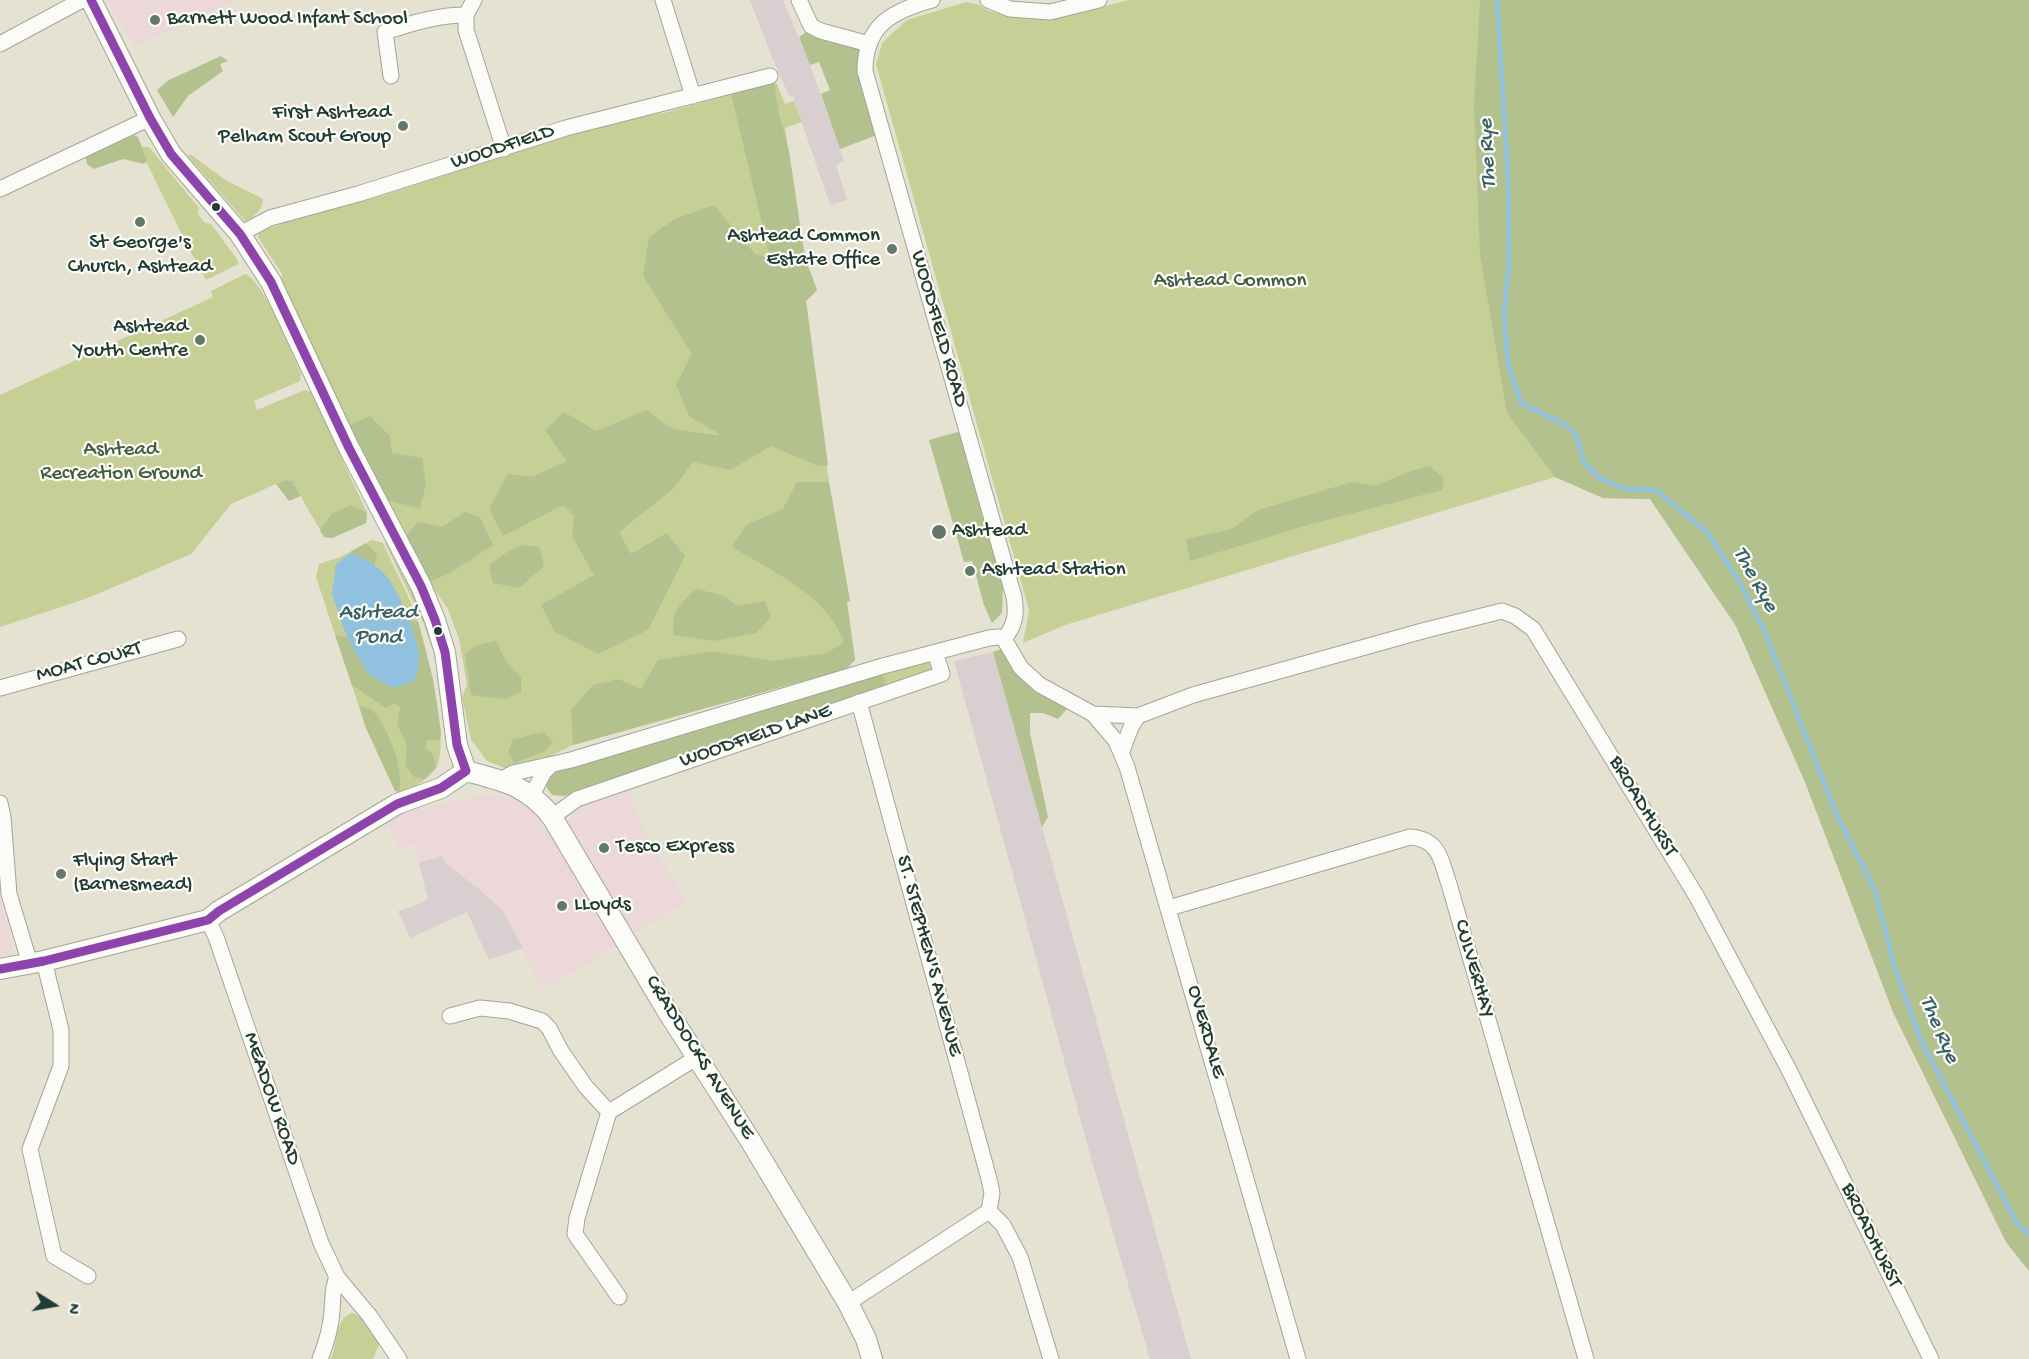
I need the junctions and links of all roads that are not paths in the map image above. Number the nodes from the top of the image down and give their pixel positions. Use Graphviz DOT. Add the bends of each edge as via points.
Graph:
graph roads {
  1 [pos="82,0"];
  2 [pos="91,0"];
  3 [pos="474,0"];
  4 [pos="663,0"];
  5 [pos="799,0"];
  6 [pos="932,0"];
  7 [pos="988,0"];
  8 [pos="1099,0"];
  9 [pos="466,15"];
  10 [pos="0,44"];
  11 [pos="869,44"];
  12 [pos="391,76"];
  13 [pos="770,76"];
  14 [pos="693,96"];
  15 [pos="150,118"];
  16 [pos="504,149"];
  17 [pos="0,189"];
  18 [pos="240,234"];
  19 [pos="178,639"];
  20 [pos="1004,639"];
  21 [pos="935,652"];
  22 [pos="0,688"];
  23 [pos="859,702"];
  24 [pos="1093,714"];
  25 [pos="1138,716"];
  26 [pos="1122,751"];
  27 [pos="550,766"];
  28 [pos="465,771"];
  29 [pos="500,780"];
  30 [pos="532,795"];
  31 [pos="0,803"];
  32 [pos="552,817"];
  33 [pos="1169,908"];
  34 [pos="208,920"];
  35 [pos="37,962"];
  36 [pos="0,969"];
  37 [pos="450,1016"];
  38 [pos="696,1058"];
  39 [pos="609,1112"];
  40 [pos="989,1211"];
  41 [pos="88,1275"];
  42 [pos="337,1277"];
  43 [pos="619,1297"];
  44 [pos="848,1303"];
  45 [pos="869,1358"];
  46 [pos="320,1359"];
  47 [pos="399,1359"];
  48 [pos="1051,1359"];
  49 [pos="1298,1359"];
  50 [pos="1586,1359"];
  51 [pos="1931,1359"];
  1 -- 10 [label="street"];
  2 -- 15 [label="street"];
  3 -- 9 [label="street"];
  4 -- 14 [label="street"];
  5 -- 11 [label="street" via="811,26"];
  6 -- 11 [label="street" via="906,7 886,21"];
  7 -- 8 [label="street" via="1010,9 1050,12"];
  9 -- 12 [label="street" via="418,21 385,32"];
  9 -- 16 [label="street" via="466,30"];
  11 -- 20 [label="street, WOODFIELD ROAD" via="865,59 868,83 1014,597 1015,621"];
  13 -- 14 [label="street, WOODFIELD"];
  14 -- 16 [label="street, WOODFIELD" via="566,128"];
  15 -- 17 [label="street"];
  15 -- 18 [label="street" via="171,154"];
  16 -- 18 [label="street, WOODFIELD" via="270,218"];
  18 -- 28 [label="street" via="271,282 349,448 421,586 445,651 457,745"];
  19 -- 22 [label="street, MOAT COURT"];
  20 -- 21 [label="street, WOODFIELD LANE" via="989,638"];
  20 -- 24 [label="street, BROADHURST" via="1021,668 1040,685"];
  21 -- 23 [label="street, WOODFIELD LANE" via="942,674"];
  21 -- 27 [label="street, WOODFIELD LANE"];
  23 -- 32 [label="street, WOODFIELD LANE" via="578,799"];
  23 -- 40 [label="street, ST. STEPHEN'S AVENUE" via="989,1179"];
  24 -- 25 [label="street, BROADHURST"];
  24 -- 26 [label="street, OVERDALE"];
  25 -- 26 [label="street"];
  25 -- 51 [label="street, BROADHURST" via="1193,695 1503,611 1533,629 1697,897 1789,1070"];
  26 -- 33 [label="street, OVERDALE"];
  27 -- 29 [label="street, WOODFIELD LANE" via="513,773"];
  27 -- 30 [label="street"];
  28 -- 29 [label="street"];
  28 -- 34 [label="street" via="441,788 397,804"];
  29 -- 30 [label="street, CRADDOCKS AVENUE"];
  30 -- 32 [label="street, CRADDOCKS AVENUE"];
  31 -- 35 [label="street" via="9,894"];
  32 -- 38 [label="street, CRADDOCKS AVENUE"];
  33 -- 49 [label="street, OVERDALE"];
  33 -- 50 [label="street, CULVERHAY" via="1410,837 1432,844 1449,884"];
  34 -- 35 [label="street"];
  34 -- 42 [label="street, MEADOW ROAD" via="321,1243"];
  35 -- 36 [label="street"];
  35 -- 41 [label="street" via="61,1030 61,1066 30,1149 54,1256"];
  37 -- 39 [label="street" via="480,1008 509,1011 542,1022 586,1087"];
  38 -- 39 [label="street"];
  38 -- 44 [label="street, CRADDOCKS AVENUE"];
  39 -- 43 [label="street" via="575,1234"];
  40 -- 44 [label="street"];
  40 -- 48 [label="street" via="1003,1225 1020,1257"];
  42 -- 46 [label="street"];
  42 -- 47 [label="street, MEADOW ROAD"];
  44 -- 45 [label="street, CRADDOCKS AVENUE" via="866,1339"];
}
